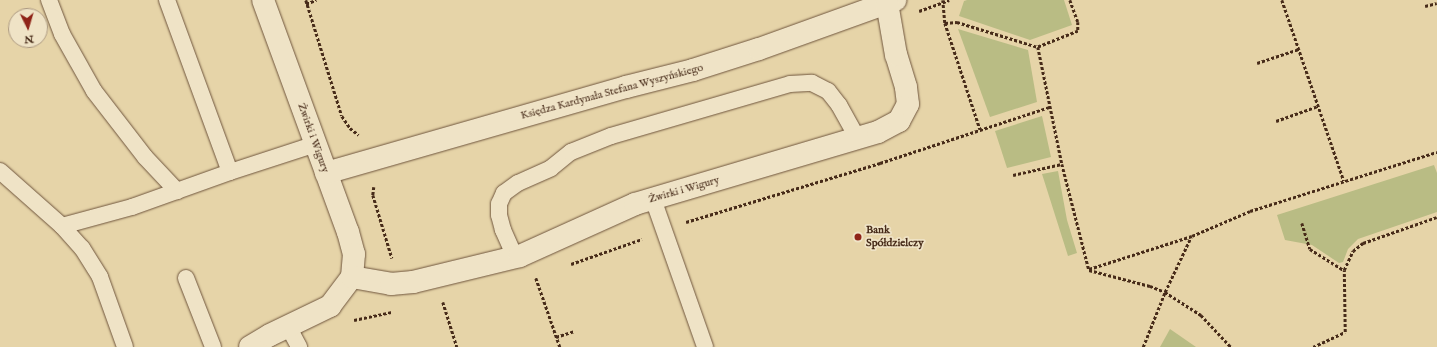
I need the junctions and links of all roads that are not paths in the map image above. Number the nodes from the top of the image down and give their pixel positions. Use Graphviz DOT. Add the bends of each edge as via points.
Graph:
graph roads {
  1 [pos="49,0"];
  2 [pos="167,0"];
  3 [pos="263,0"];
  4 [pos="891,2"];
  5 [pos="857,138"];
  6 [pos="316,144"];
  7 [pos="0,171"];
  8 [pos="230,172"];
  9 [pos="326,172"];
  10 [pos="178,192"];
  11 [pos="653,199"];
  12 [pos="62,226"];
  13 [pos="515,257"];
  14 [pos="352,277"];
  15 [pos="186,278"];
  16 [pos="288,326"];
  17 [pos="253,346"];
  18 [pos="125,347"];
  19 [pos="213,347"];
  20 [pos="299,347"];
  21 [pos="705,347"];
  1 -- 10 [label="lane" via="62,34 94,91 145,157"];
  2 -- 8 [label="lane"];
  3 -- 6 [label="street, Żwirki i Wigury"];
  4 -- 5 [label="street, Żwirki i Wigury" via="896,55 906,86 908,104 899,121 878,132"];
  4 -- 9 [label="street, Księdza Kardynała Stefana Wyszyńskiego" via="693,70"];
  5 -- 11 [label="street, Żwirki i Wigury"];
  5 -- 13 [label="lane" via="839,105 828,91 812,83 790,84 611,136 571,152 551,168 504,193 499,204 499,215"];
  6 -- 8 [label="lane"];
  6 -- 9 [label="street, Żwirki i Wigury"];
  7 -- 12 [label="lane"];
  8 -- 10 [label="lane"];
  9 -- 14 [label="street, Żwirki i Wigury" via="354,254"];
  10 -- 12 [label="lane"];
  11 -- 13 [label="street, Żwirki i Wigury" via="635,204"];
  11 -- 21 [label="lane"];
  12 -- 18 [label="lane" via="82,248 100,277"];
  13 -- 14 [label="street, Żwirki i Wigury" via="413,282 391,284"];
  14 -- 16 [label="street" via="330,306"];
  15 -- 19 [label="lane"];
  16 -- 17 [label="street"];
  16 -- 20 [label="lane"];
}
